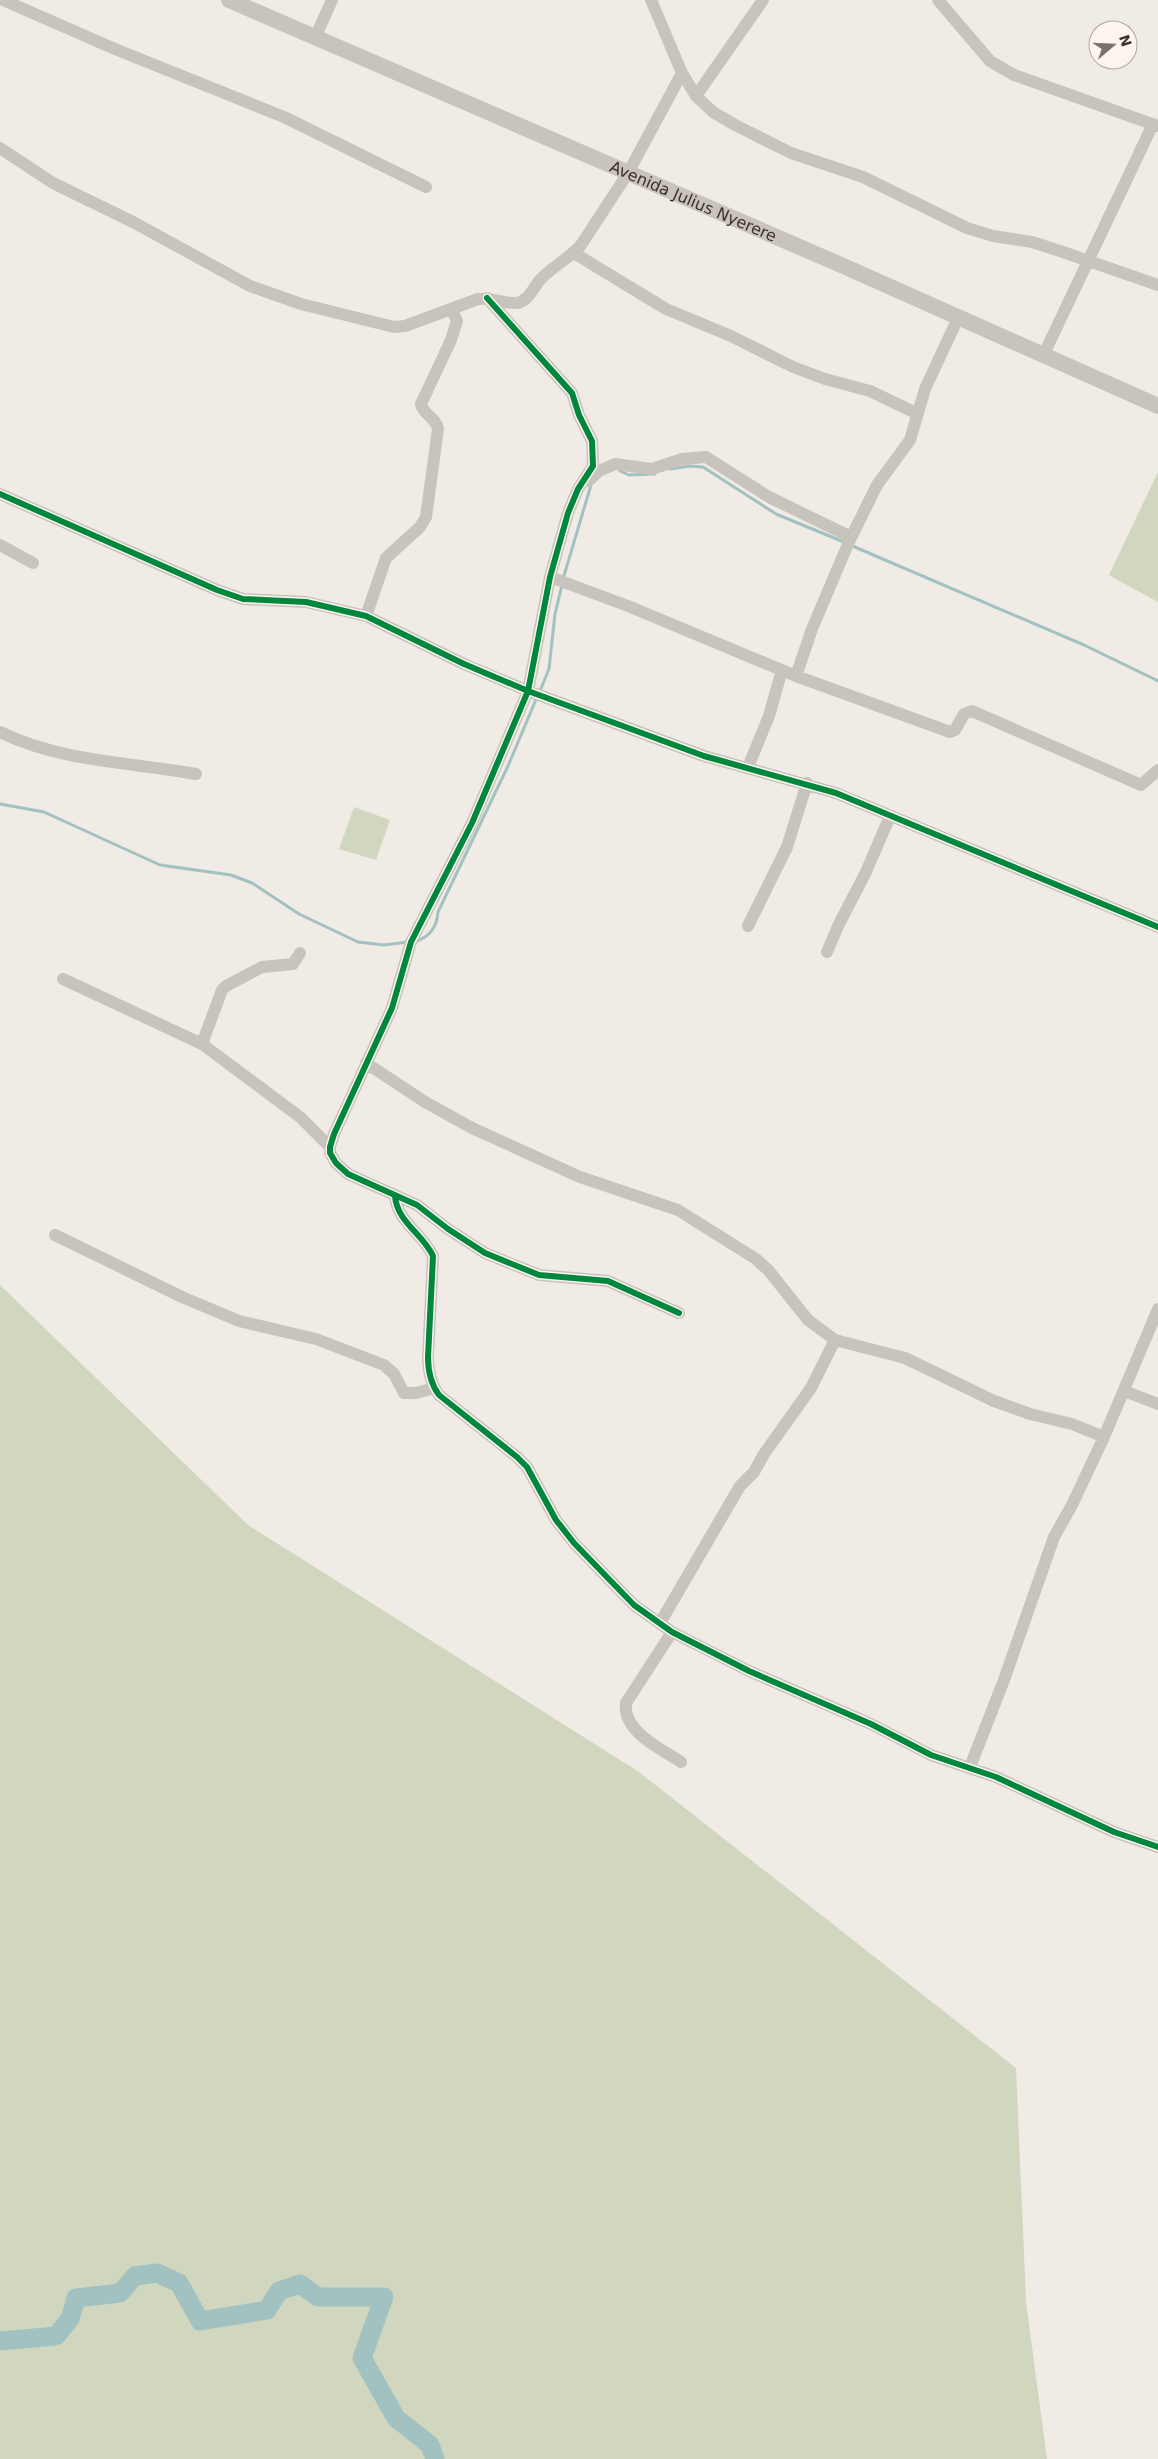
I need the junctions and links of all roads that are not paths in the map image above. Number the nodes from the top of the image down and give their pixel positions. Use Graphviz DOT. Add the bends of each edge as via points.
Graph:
graph roads {
  1 [pos="3,0"];
  2 [pos="229,0"];
  3 [pos="332,0"];
  4 [pos="651,0"];
  5 [pos="763,0"];
  6 [pos="938,0"];
  7 [pos="315,38"];
  8 [pos="682,73"];
  9 [pos="696,96"];
  10 [pos="1155,125"];
  11 [pos="0,148"];
  12 [pos="628,172"];
  13 [pos="426,187"];
  14 [pos="574,253"];
  15 [pos="1087,260"];
  16 [pos="1158,285"];
  17 [pos="487,298"];
  18 [pos="452,310"];
  19 [pos="958,318"];
  20 [pos="1044,354"];
  21 [pos="1158,406"];
  22 [pos="916,413"];
  23 [pos="578,489"];
  24 [pos="0,494"];
  25 [pos="851,537"];
  26 [pos="0,545"];
  27 [pos="33,563"];
  28 [pos="550,576"];
  29 [pos="366,616"];
  30 [pos="782,670"];
  31 [pos="796,676"];
  32 [pos="528,690"];
  33 [pos="0,732"];
  34 [pos="748,767"];
  35 [pos="1158,770"];
  36 [pos="196,774"];
  37 [pos="807,783"];
  38 [pos="890,816"];
  39 [pos="748,926"];
  40 [pos="1158,927"];
  41 [pos="828,952"];
  42 [pos="300,953"];
  43 [pos="63,979"];
  44 [pos="202,1044"];
  45 [pos="366,1063"];
  46 [pos="330,1147"];
  47 [pos="395,1196"];
  48 [pos="55,1235"];
  49 [pos="1158,1309"];
  50 [pos="679,1313"];
  51 [pos="835,1340"];
  52 [pos="434,1388"];
  53 [pos="1124,1391"];
  54 [pos="1158,1404"];
  55 [pos="1104,1437"];
  56 [pos="660,1623"];
  57 [pos="672,1632"];
  58 [pos="681,1762"];
  59 [pos="970,1768"];
  60 [pos="1158,1847"];
  1 -- 13 [label="street" via="284,117"];
  2 -- 7 [label="street, Avenida Julius Nyerere"];
  3 -- 7 [label="street"];
  4 -- 8 [label="street"];
  5 -- 9 [label="street"];
  6 -- 10 [label="street" via="999,68"];
  7 -- 12 [label="street, Avenida Julius Nyerere"];
  8 -- 9 [label="street"];
  8 -- 12 [label="street"];
  9 -- 15 [label="street" via="713,112 764,141 863,177 967,228 1032,242"];
  10 -- 15 [label="street"];
  11 -- 18 [label="street" via="53,183 274,296 394,327"];
  12 -- 14 [label="street"];
  12 -- 19 [label="street, Avenida Julius Nyerere"];
  14 -- 17 [label="street" via="549,271 523,301 516,303"];
  14 -- 22 [label="street" via="666,310 731,336 793,367 870,391"];
  15 -- 16 [label="street"];
  15 -- 20 [label="street"];
  17 -- 18 [label="street"];
  17 -- 23 [label="street" via="572,394 578,415 592,441 594,466"];
  18 -- 29 [label="street" via="457,321 451,340 421,404 436,421 438,429 426,517 420,527 386,558"];
  19 -- 20 [label="street, Avenida Julius Nyerere"];
  19 -- 22 [label="street"];
  20 -- 21 [label="street, Avenida Julius Nyerere"];
  22 -- 25 [label="street" via="910,440 877,485"];
  23 -- 25 [label="street" via="599,471 615,464 652,469 682,459 706,457 769,497"];
  23 -- 28 [label="street"];
  24 -- 29 [label="street" via="243,599 306,602"];
  25 -- 31 [label="street"];
  26 -- 27 [label="street"];
  28 -- 30 [label="street"];
  28 -- 32 [label="street"];
  29 -- 32 [label="street" via="464,664"];
  30 -- 31 [label="street"];
  30 -- 34 [label="street" via="769,716"];
  31 -- 35 [label="street" via="950,732 955,730 964,714 972,711 1141,784"];
  32 -- 34 [label="street" via="704,756"];
  32 -- 45 [label="street" via="472,823 411,942 398,992"];
  33 -- 36 [label="street" via="26,745 59,755"];
  34 -- 37 [label="street"];
  37 -- 38 [label="street"];
  37 -- 39 [label="street" via="787,847"];
  38 -- 40 [label="street"];
  38 -- 41 [label="street"];
  42 -- 44 [label="street" via="293,964 262,967 226,986"];
  43 -- 44 [label="street"];
  44 -- 46 [label="street" via="300,1117"];
  45 -- 46 [label="street"];
  45 -- 51 [label="street" via="472,1128 580,1177 678,1210 756,1259 808,1320"];
  46 -- 47 [label="street" via="333,1159 348,1174"];
  47 -- 50 [label="street" via="417,1205 485,1253 539,1275 608,1281"];
  47 -- 52 [label="street" via="407,1224 433,1256 428,1370"];
  48 -- 52 [label="street" via="239,1321 316,1339 384,1364 394,1374 404,1393"];
  49 -- 53 [label="street"];
  51 -- 55 [label="street" via="905,1358 994,1401"];
  51 -- 56 [label="street" via="811,1388 754,1472 740,1486"];
  52 -- 56 [label="street" via="527,1467 556,1520 574,1543 634,1605"];
  53 -- 54 [label="street"];
  53 -- 55 [label="street"];
  55 -- 59 [label="street" via="1054,1537"];
  56 -- 57 [label="street"];
  57 -- 58 [label="street" via="626,1703 625,1713 629,1724"];
  57 -- 59 [label="street" via="731,1663 871,1724 931,1755"];
  59 -- 60 [label="street" via="1027,1790 1114,1832"];
}
